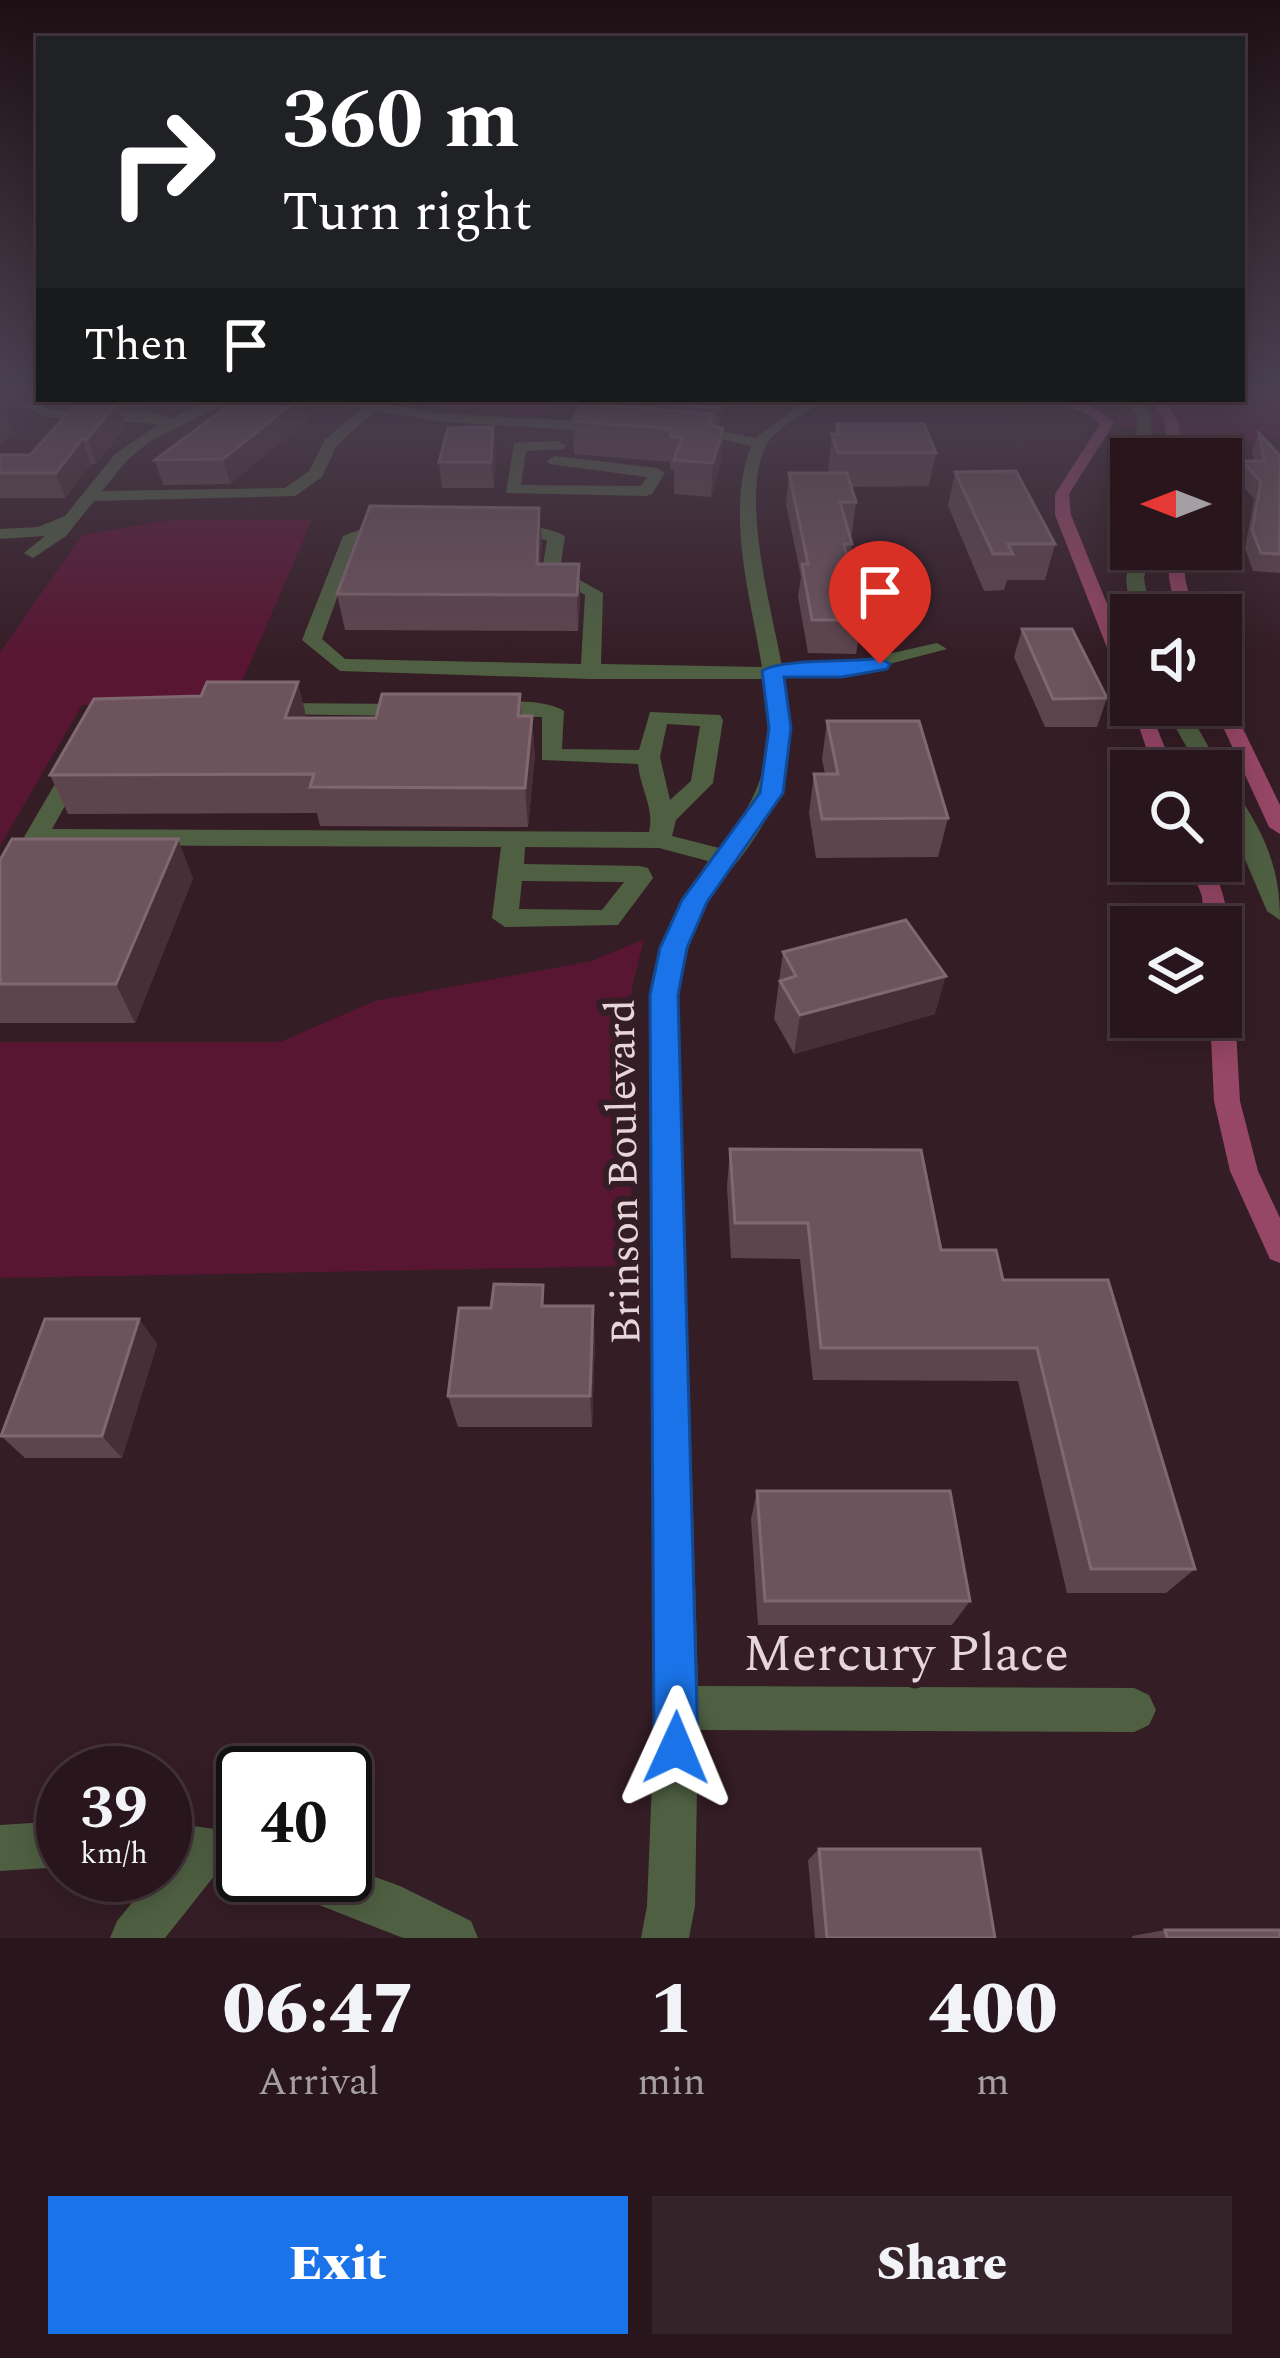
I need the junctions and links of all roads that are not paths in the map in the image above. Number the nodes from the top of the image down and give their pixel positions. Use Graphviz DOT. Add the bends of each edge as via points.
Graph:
graph roads {
  1 [pos="107,476"];
  2 [pos="313,476"];
  3 [pos="514,476"];
  4 [pos="553,476"];
  5 [pos="655,476"];
  6 [pos="750,476"];
  7 [pos="551,490"];
  8 [pos="90,498"];
  9 [pos="413,531"];
  10 [pos="477,531"];
  11 [pos="0,534"];
  12 [pos="33,553"];
  13 [pos="937,649"];
  14 [pos="772,671"];
  15 [pos="591,673"];
  16 [pos="240,709"];
  17 [pos="425,710"];
  18 [pos="472,710"];
  19 [pos="86,748"];
  20 [pos="649,757"];
  21 [pos="1242,818"];
  22 [pos="662,829"];
  23 [pos="514,838"];
  24 [pos="727,858"];
  25 [pos="509,872"];
  26 [pos="1280,911"];
  27 [pos="677,1708"];
  28 [pos="1134,1710"];
  29 [pos="36,1846"];
  30 [pos="0,1848"];
  31 [pos="204,1851"];
  32 [pos="372,1900"];
  33 [pos="134,1938"];
  34 [pos="454,1938"];
  35 [pos="665,1938"];
  1 -- 8 [label="street"];
  2 -- 8 [label="street" via="289,493"];
  3 -- 7 [label="street" via="512,490"];
  4 -- 7 [label="street"];
  5 -- 7 [label="street" via="646,491"];
  6 -- 14 [label="street, Brinson Boulevard"];
  8 -- 11 [label="street" via="56,526"];
  8 -- 12 [label="street" via="61,537"];
  9 -- 15 [label="street" via="371,530 349,540 312,640 340,665"];
  10 -- 15 [label="street" via="556,536 551,571 594,593"];
  13 -- 14 [label="street" via="842,670"];
  14 -- 15 [label="street"];
  14 -- 24 [label="street, Brinson Boulevard" via="780,728 772,793"];
  16 -- 17 [label="street"];
  18 -- 20 [label="street" via="553,711 550,755"];
  19 -- 23 [label="street" via="36,837"];
  20 -- 22 [label="street"];
  20 -- 22 [label="street" via="658,717 715,722 702,783"];
  21 -- 26 [label="street"];
  22 -- 23 [label="street"];
  22 -- 24 [label="street"];
  23 -- 25 [label="street"];
  24 -- 27 [label="street, Brinson Boulevard" via="695,900 664,995"];
  25 -- 25 [label="street" via="505,918 609,919 641,878"];
  27 -- 28 [label="street, Mercury Place"];
  27 -- 35 [label="street, Brinson Boulevard"];
  29 -- 30 [label="street"];
  31 -- 33 [label="street"];
  32 -- 34 [label="street"];
}
